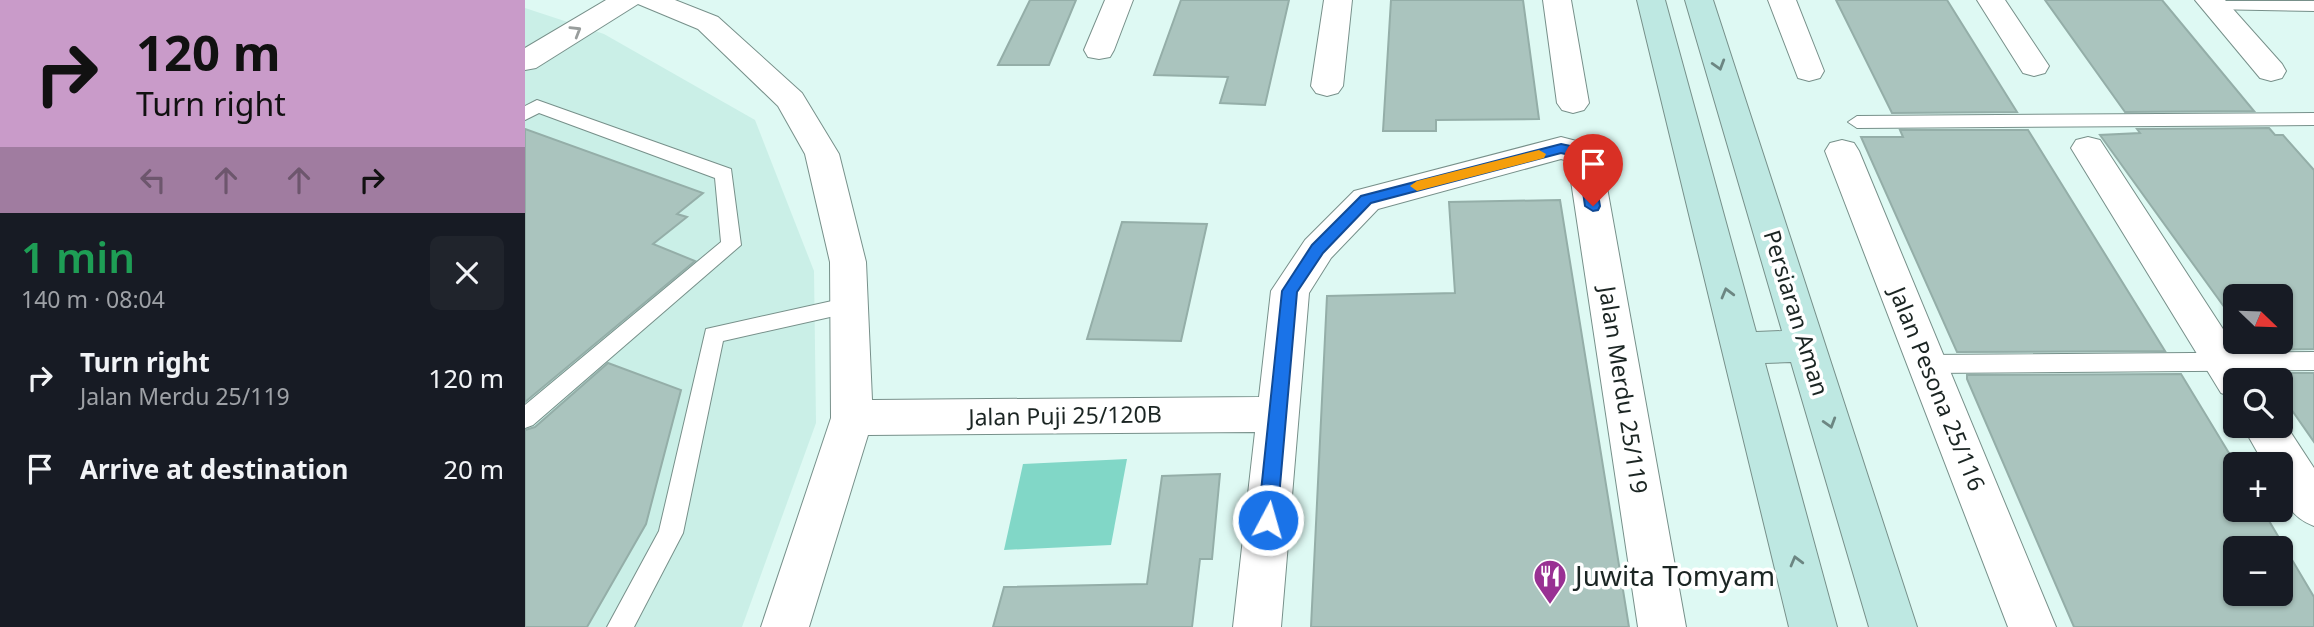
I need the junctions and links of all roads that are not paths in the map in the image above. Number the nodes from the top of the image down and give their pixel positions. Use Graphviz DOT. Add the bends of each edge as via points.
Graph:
graph roads {
  1 [pos="626,0"];
  2 [pos="649,0"];
  3 [pos="1119,0"];
  4 [pos="1338,0"];
  5 [pos="1557,0"];
  6 [pos="1651,0"];
  7 [pos="1699,0"];
  8 [pos="1782,0"];
  9 [pos="1991,0"];
  10 [pos="2212,3"];
  11 [pos="2314,6"];
  12 [pos="1099,50"];
  13 [pos="525,61"];
  14 [pos="2034,66"];
  15 [pos="1809,71"];
  16 [pos="2271,71"];
  17 [pos="1327,86"];
  18 [pos="1573,103"];
  19 [pos="525,114"];
  20 [pos="2314,119"];
  21 [pos="1849,136"];
  22 [pos="2088,148"];
  23 [pos="850,305"];
  24 [pos="1806,346"];
  25 [pos="1741,348"];
  26 [pos="2314,361"];
  27 [pos="1927,364"];
  28 [pos="2227,368"];
  29 [pos="2254,368"];
  30 [pos="2223,371"];
  31 [pos="1278,414"];
  32 [pos="525,418"];
  33 [pos="852,418"];
  34 [pos="2271,438"];
  35 [pos="2314,506"];
  36 [pos="620,627"];
  37 [pos="785,627"];
  38 [pos="1257,627"];
  39 [pos="1662,627"];
  40 [pos="1814,627"];
  41 [pos="1893,627"];
  42 [pos="2032,627"];
  13 -- 1 [label="street, one-way"];
  2 -- 23 [label="street" via="708,23 791,100 822,154 848,262"];
  3 -- 12 [label="street"];
  4 -- 17 [label="street"];
  5 -- 18 [label="street"];
  25 -- 6 [label="street, one-way"];
  7 -- 24 [label="street, Persiaran Aman, one-way"];
  8 -- 15 [label="street"];
  9 -- 14 [label="street"];
  10 -- 11 [label="lane"];
  10 -- 16 [label="street"];
  19 -- 32 [label="lane" via="537,106 724,174 731,245"];
  20 -- 21 [label="lane"];
  21 -- 27 [label="street, Jalan Pesona 25/116"];
  22 -- 28 [label="street"];
  23 -- 33 [label="street"];
  23 -- 36 [label="lane" via="714,335 671,533"];
  24 -- 25 [label="street"];
  24 -- 41 [label="street, Persiaran Aman, one-way"];
  40 -- 25 [label="street, one-way"];
  26 -- 29 [label="lane"];
  27 -- 30 [label="lane"];
  27 -- 42 [label="street, Jalan Pesona 25/116"];
  31 -- 33 [label="street, Jalan Puji 25/120B"];
  31 -- 38 [label="street"];
  31 -- 39 [label="street, Jalan Merdu 25/119" via="1290,291 1318,249 1366,200 1561,148 1584,154"];
  33 -- 37 [label="street"];
  34 -- 35 [label="street"];
}
